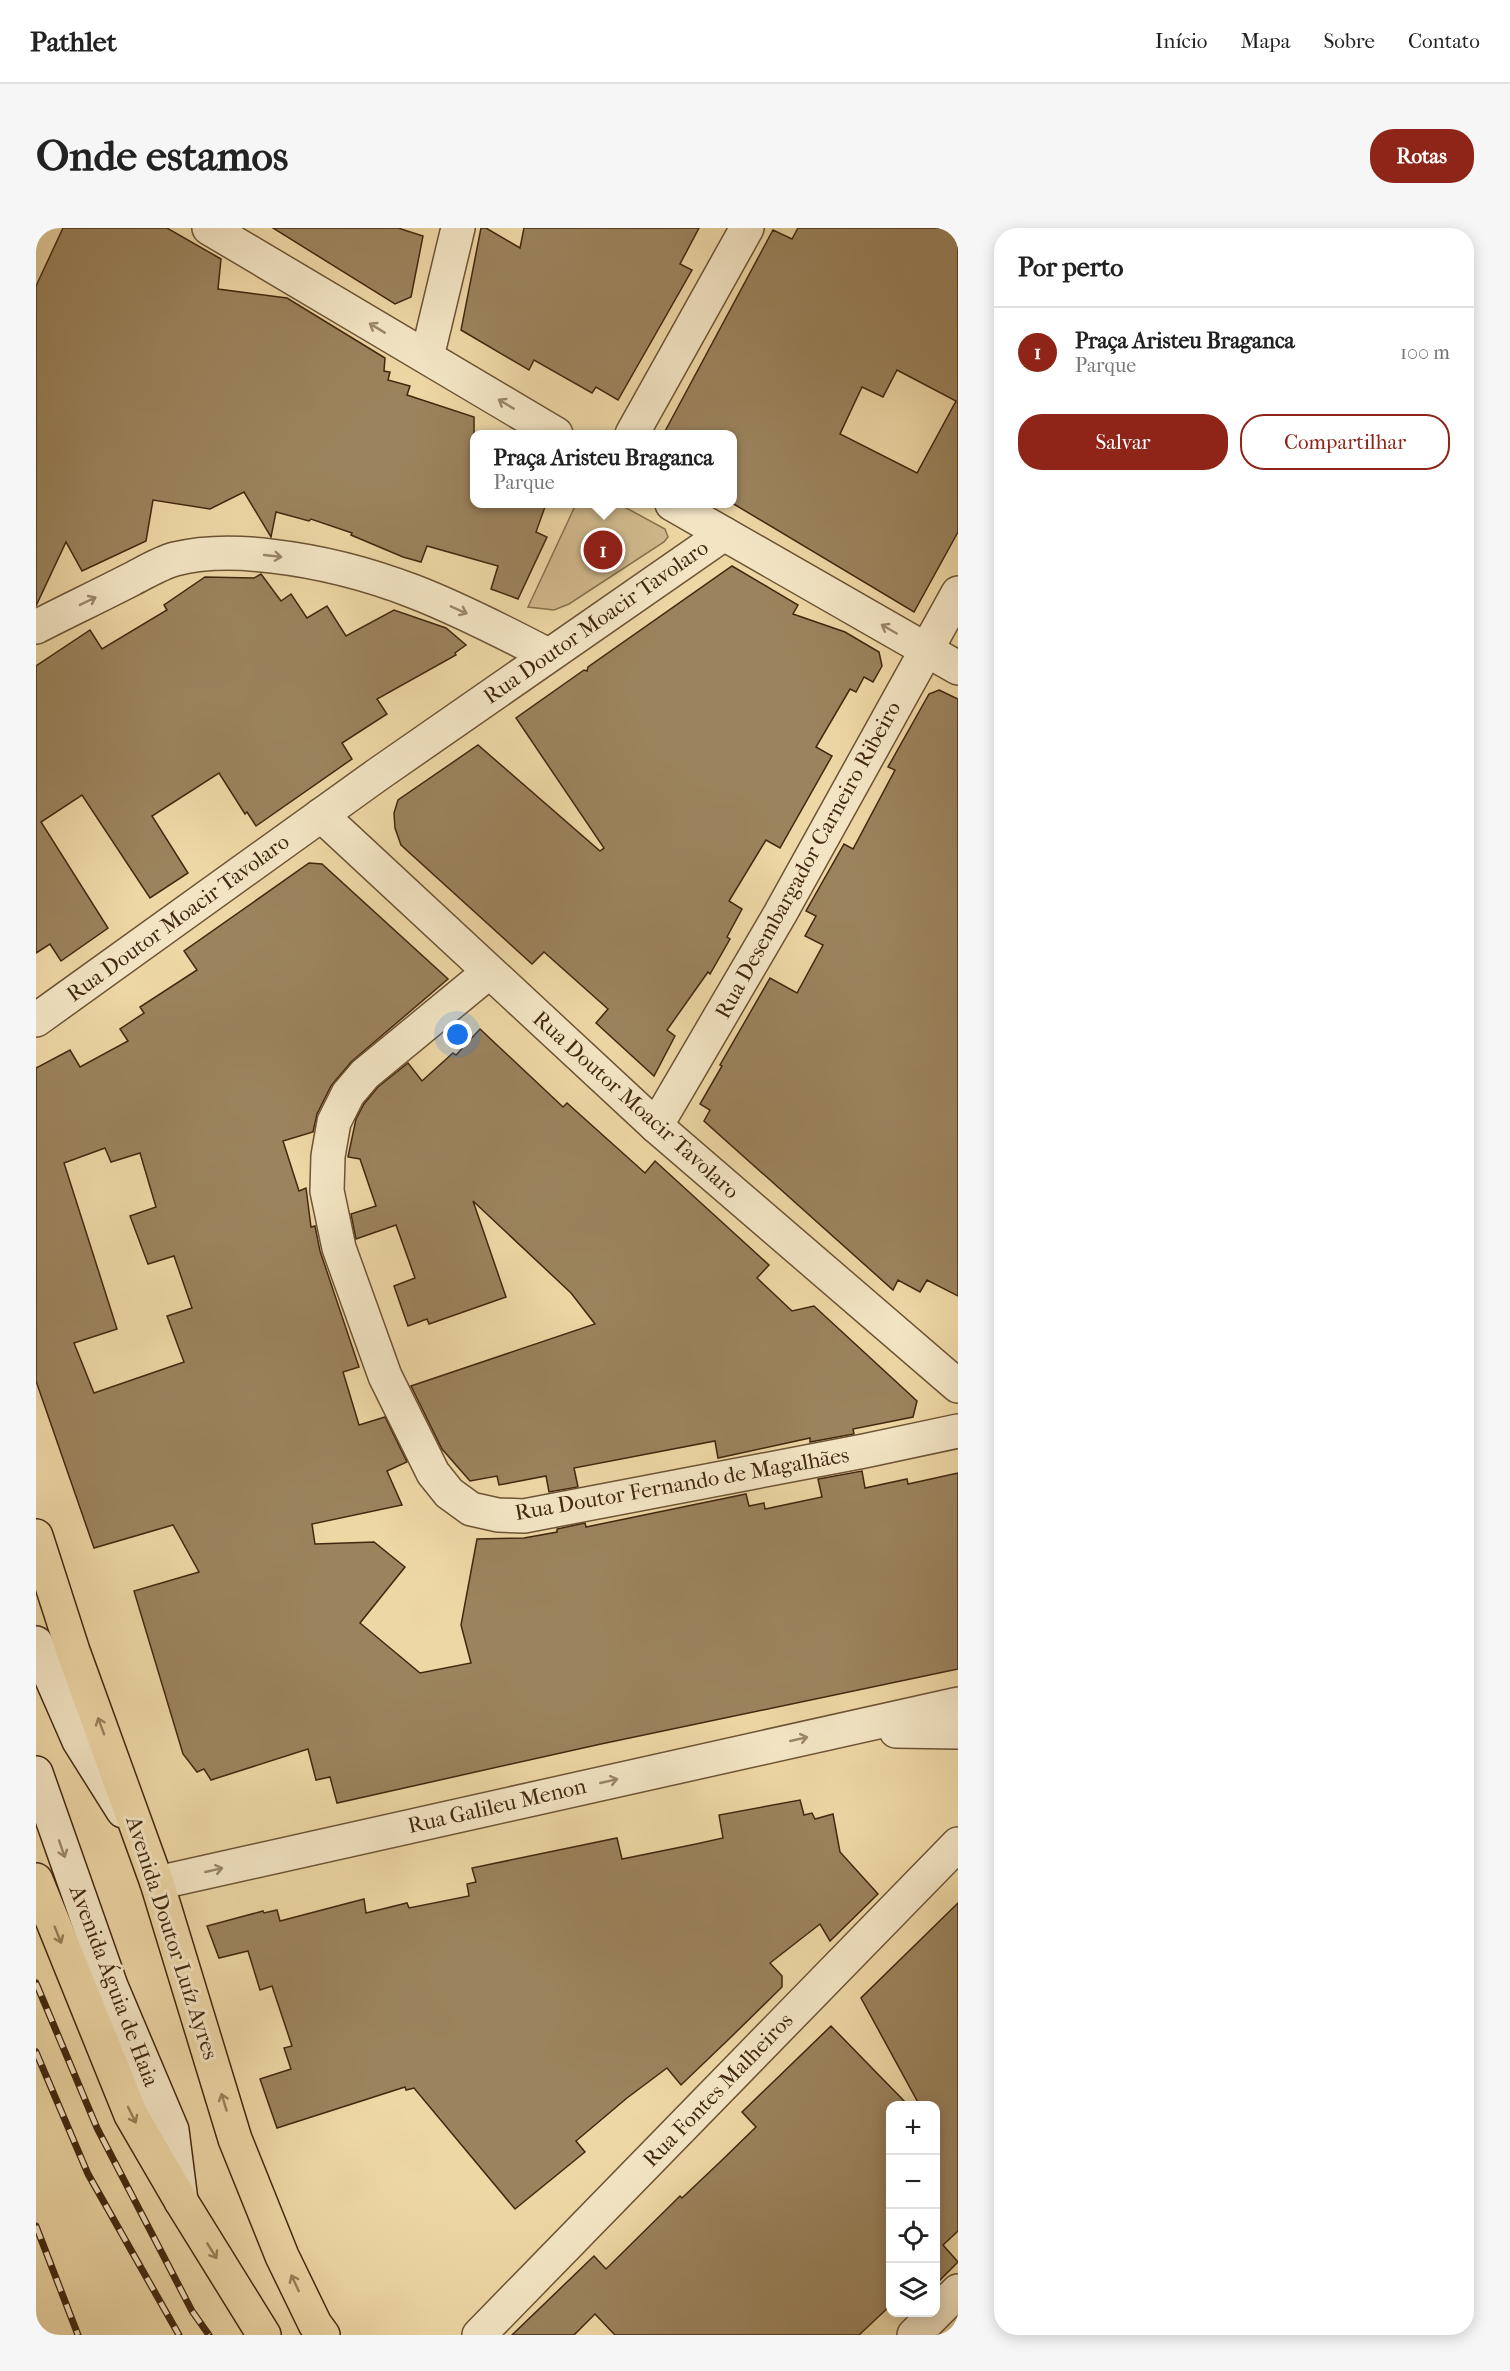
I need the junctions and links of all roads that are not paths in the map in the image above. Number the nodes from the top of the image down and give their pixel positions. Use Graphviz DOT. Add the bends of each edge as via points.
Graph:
graph roads {
  1 [pos="209,228"];
  2 [pos="458,228"];
  3 [pos="747,228"];
  4 [pos="428,357"];
  5 [pos="548,430"];
  6 [pos="635,430"];
  7 [pos="679,508"];
  8 [pos="724,534"];
  9 [pos="958,593"];
  10 [pos="36,627"];
  11 [pos="925,650"];
  12 [pos="548,655"];
  13 [pos="958,668"];
  14 [pos="321,815"];
  15 [pos="489,972"];
  16 [pos="36,1020"];
  17 [pos="656,1126"];
  18 [pos="958,1386"];
  19 [pos="958,1431"];
  20 [pos="36,1536"];
  21 [pos="36,1643"];
  22 [pos="958,1704"];
  23 [pos="838,1731"];
  24 [pos="958,1731"];
  25 [pos="36,1773"];
  26 [pos="142,1840"];
  27 [pos="958,1844"];
  28 [pos="36,1880"];
  29 [pos="157,1883"];
  30 [pos="181,2201"];
  31 [pos="958,2292"];
  32 [pos="264,2335"];
  33 [pos="322,2335"];
  34 [pos="479,2335"];
  35 [pos="914,2335"];
  4 -- 1 [label="street, one-way"];
  2 -- 4 [label="street"];
  3 -- 6 [label="street"];
  5 -- 4 [label="street, one-way"];
  7 -- 8 [label="street"];
  11 -- 8 [label="street, one-way"];
  8 -- 12 [label="street, Rua Doutor Moacir Tavolaro"];
  9 -- 11 [label="street, Rua Desembargador Carneiro Ribeiro"];
  10 -- 12 [label="street, one-way" via="173,559 206,553 243,553 345,568 404,586 464,611"];
  11 -- 13 [label="street"];
  11 -- 17 [label="street, Rua Desembargador Carneiro Ribeiro" via="780,914"];
  12 -- 14 [label="street, Rua Doutor Moacir Tavolaro"];
  14 -- 15 [label="street, Rua Doutor Moacir Tavolaro"];
  14 -- 16 [label="street, Rua Doutor Moacir Tavolaro"];
  15 -- 17 [label="street, Rua Doutor Moacir Tavolaro"];
  15 -- 19 [label="street, Rua Doutor Fernando de Magalhães" via="365,1074 348,1094 334,1122 328,1156 327,1191 339,1248 381,1366 433,1473 449,1493 471,1509 524,1516"];
  17 -- 18 [label="street, Rua Doutor Moacir Tavolaro"];
  26 -- 20 [label="highway, Avenida Doutor Luíz Ayres, one-way"];
  21 -- 26 [label="street" via="79,1742"];
  22 -- 23 [label="street, Rua Galileu Menon"];
  23 -- 24 [label="street, Rua Galileu Menon"];
  29 -- 23 [label="street, Rua Galileu Menon, one-way"];
  25 -- 30 [label="street, Avenida Águia de Haia, one-way" via="111,1986 172,2130"];
  26 -- 29 [label="highway, Avenida Doutor Luíz Ayres"];
  27 -- 34 [label="street, Rua Fontes Malheiros"];
  28 -- 30 [label="highway, one-way" via="131,2115"];
  33 -- 29 [label="highway, Avenida Doutor Luíz Ayres, one-way" via="282,2256 235,2139"];
  30 -- 32 [label="highway, one-way"];
  31 -- 35 [label="street"];
}
